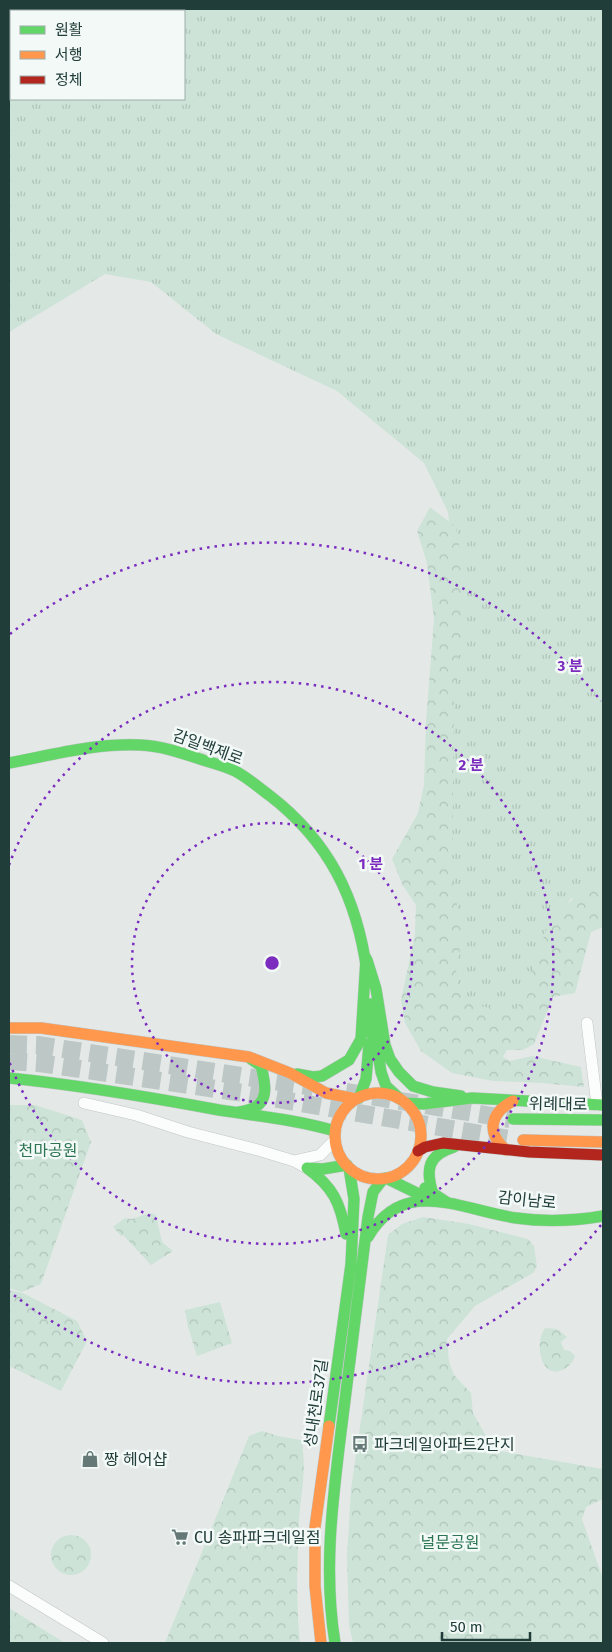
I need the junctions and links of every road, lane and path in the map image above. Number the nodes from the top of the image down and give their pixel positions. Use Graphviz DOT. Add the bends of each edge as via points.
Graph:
graph roads {
  1 [pos="9,763"];
  2 [pos="366,958"];
  3 [pos="587,1023"];
  4 [pos="9,1028"];
  5 [pos="372,1035"];
  6 [pos="249,1057"];
  7 [pos="290,1073"];
  8 [pos="9,1078"];
  9 [pos="599,1085"];
  10 [pos="357,1098"];
  11 [pos="472,1098"];
  12 [pos="403,1101"];
  13 [pos="513,1101"];
  14 [pos="84,1103"];
  15 [pos="600,1105"];
  16 [pos="238,1112"];
  17 [pos="513,1119"];
  18 [pos="603,1120"];
  19 [pos="335,1136"];
  20 [pos="515,1140"];
  21 [pos="603,1142"];
  22 [pos="473,1146"];
  23 [pos="506,1150"];
  24 [pos="416,1155"];
  25 [pos="603,1155"];
  26 [pos="294,1161"];
  27 [pos="348,1167"];
  28 [pos="307,1168"];
  29 [pos="384,1179"];
  30 [pos="432,1197"];
  31 [pos="603,1216"];
  32 [pos="365,1243"];
  33 [pos="350,1264"];
  34 [pos="330,1419"];
  35 [pos="344,1421"];
  36 [pos="9,1586"];
  37 [pos="103,1643"];
  38 [pos="322,1643"];
  39 [pos="335,1643"];
  1 -- 2 [label="main road, 감일백제로" via="108,745 140,745 172,749 234,771 276,799 305,826 333,864 348,891"];
  2 -- 5 [label="main road, 감일백제로"];
  2 -- 7 [label="main road" via="361,1039 349,1060 322,1076"];
  2 -- 11 [label="main road" via="377,984 380,1030 394,1065 415,1087"];
  3 -- 9 [label="street"];
  4 -- 6 [label="main road" via="41,1028"];
  5 -- 10 [label="main road" via="364,1088"];
  5 -- 12 [label="main road" via="386,1086"];
  6 -- 7 [label="main road"];
  6 -- 16 [label="main road" via="261,1066 266,1087 256,1107"];
  7 -- 10 [label="main road" via="326,1093"];
  8 -- 16 [label="main road"];
  9 -- 15 [label="street"];
  10 -- 12 [label="main road" via="380,1093"];
  10 -- 19 [label="main road" via="338,1120"];
  11 -- 12 [label="main road" via="424,1104"];
  11 -- 13 [label="main road"];
  12 -- 24 [label="main road" via="415,1114 420,1128"];
  13 -- 15 [label="main road"];
  13 -- 23 [label="main road" via="499,1109 494,1119 496,1142"];
  14 -- 26 [label="street"];
  16 -- 19 [label="main road" via="316,1125"];
  17 -- 18 [label="main road, 위례대로"];
  19 -- 26 [label="street" via="320,1155"];
  19 -- 27 [label="main road" via="339,1154"];
  20 -- 21 [label="main road"];
  22 -- 23 [label="main road"];
  22 -- 24 [label="main road" via="438,1144 425,1147"];
  22 -- 30 [label="main road" via="452,1147 433,1158 428,1170"];
  23 -- 25 [label="main road"];
  24 -- 29 [label="main road" via="405,1170"];
  24 -- 30 [label="main road" via="417,1178"];
  26 -- 28 [label="street"];
  27 -- 28 [label="main road"];
  27 -- 29 [label="main road" via="365,1177"];
  27 -- 33 [label="main road, 성내천로37길" via="354,1199"];
  28 -- 33 [label="main road" via="336,1194"];
  29 -- 30 [label="main road"];
  29 -- 32 [label="main road, 성내천로37길" via="371,1198"];
  30 -- 31 [label="main road, 감이남로" via="524,1219"];
  30 -- 32 [label="main road" via="393,1209 374,1225"];
  32 -- 35 [label="main road, 성내천로37길"];
  33 -- 34 [label="main road, 성내천로37길"];
  34 -- 35 [label="main road"];
  34 -- 38 [label="main road, 성내천로37길" via="314,1548"];
  35 -- 39 [label="main road, 성내천로37길" via="330,1529 330,1589"];
  36 -- 37 [label="street"];
}
